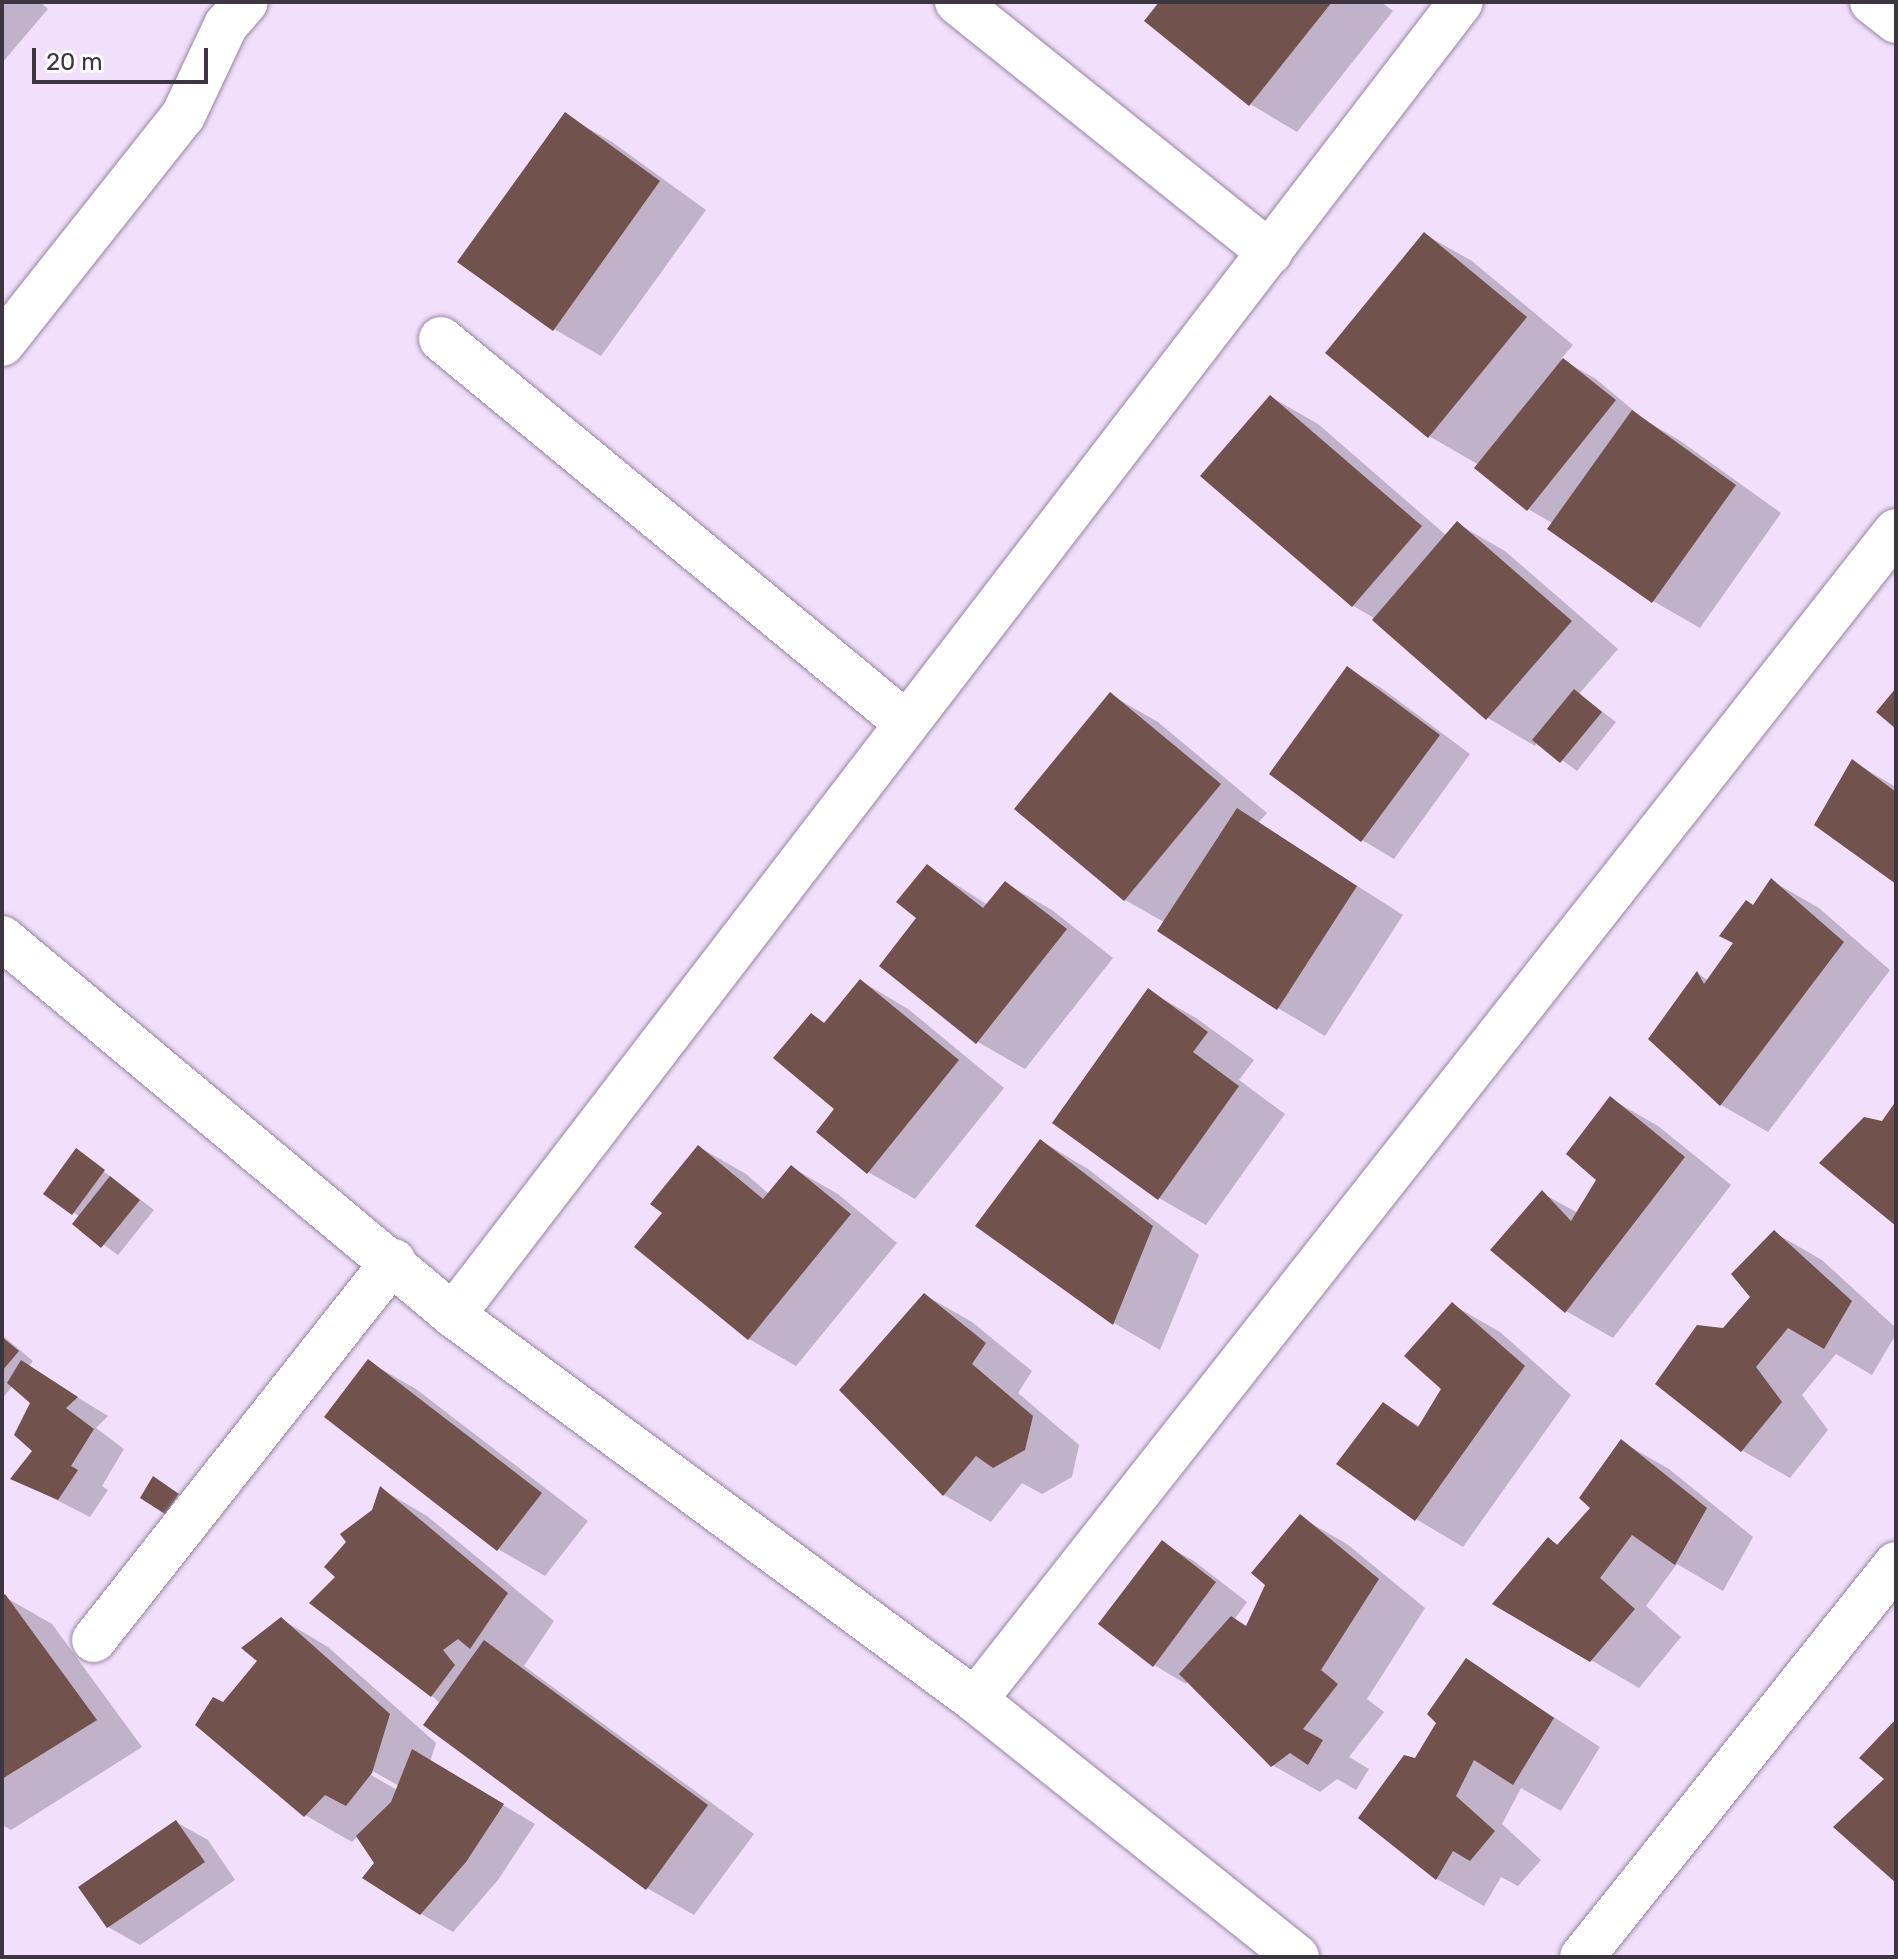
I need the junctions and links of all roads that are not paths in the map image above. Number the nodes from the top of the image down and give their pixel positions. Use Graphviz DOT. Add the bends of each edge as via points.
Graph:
graph roads {
  1 [pos="957,2"];
  2 [pos="1461,2"];
  3 [pos="1872,2"];
  4 [pos="224,10"];
  5 [pos="1896,21"];
  6 [pos="1270,253"];
  7 [pos="441,339"];
  8 [pos="2,344"];
  9 [pos="1896,531"];
  10 [pos="905,722"];
  11 [pos="2,938"];
  12 [pos="393,1261"];
  13 [pos="453,1315"];
  14 [pos="1896,1564"];
  15 [pos="94,1640"];
  16 [pos="975,1700"];
  17 [pos="1297,1957"];
  18 [pos="1582,1957"];
  1 -- 6 [label="street"];
  2 -- 6 [label="street"];
  3 -- 5 [label="street"];
  4 -- 8 [label="street" via="183,116"];
  6 -- 10 [label="street"];
  7 -- 10 [label="street"];
  9 -- 16 [label="street"];
  10 -- 13 [label="street"];
  11 -- 12 [label="street"];
  12 -- 13 [label="street"];
  12 -- 15 [label="street"];
  13 -- 16 [label="street"];
  14 -- 18 [label="street"];
  16 -- 17 [label="street"];
}
